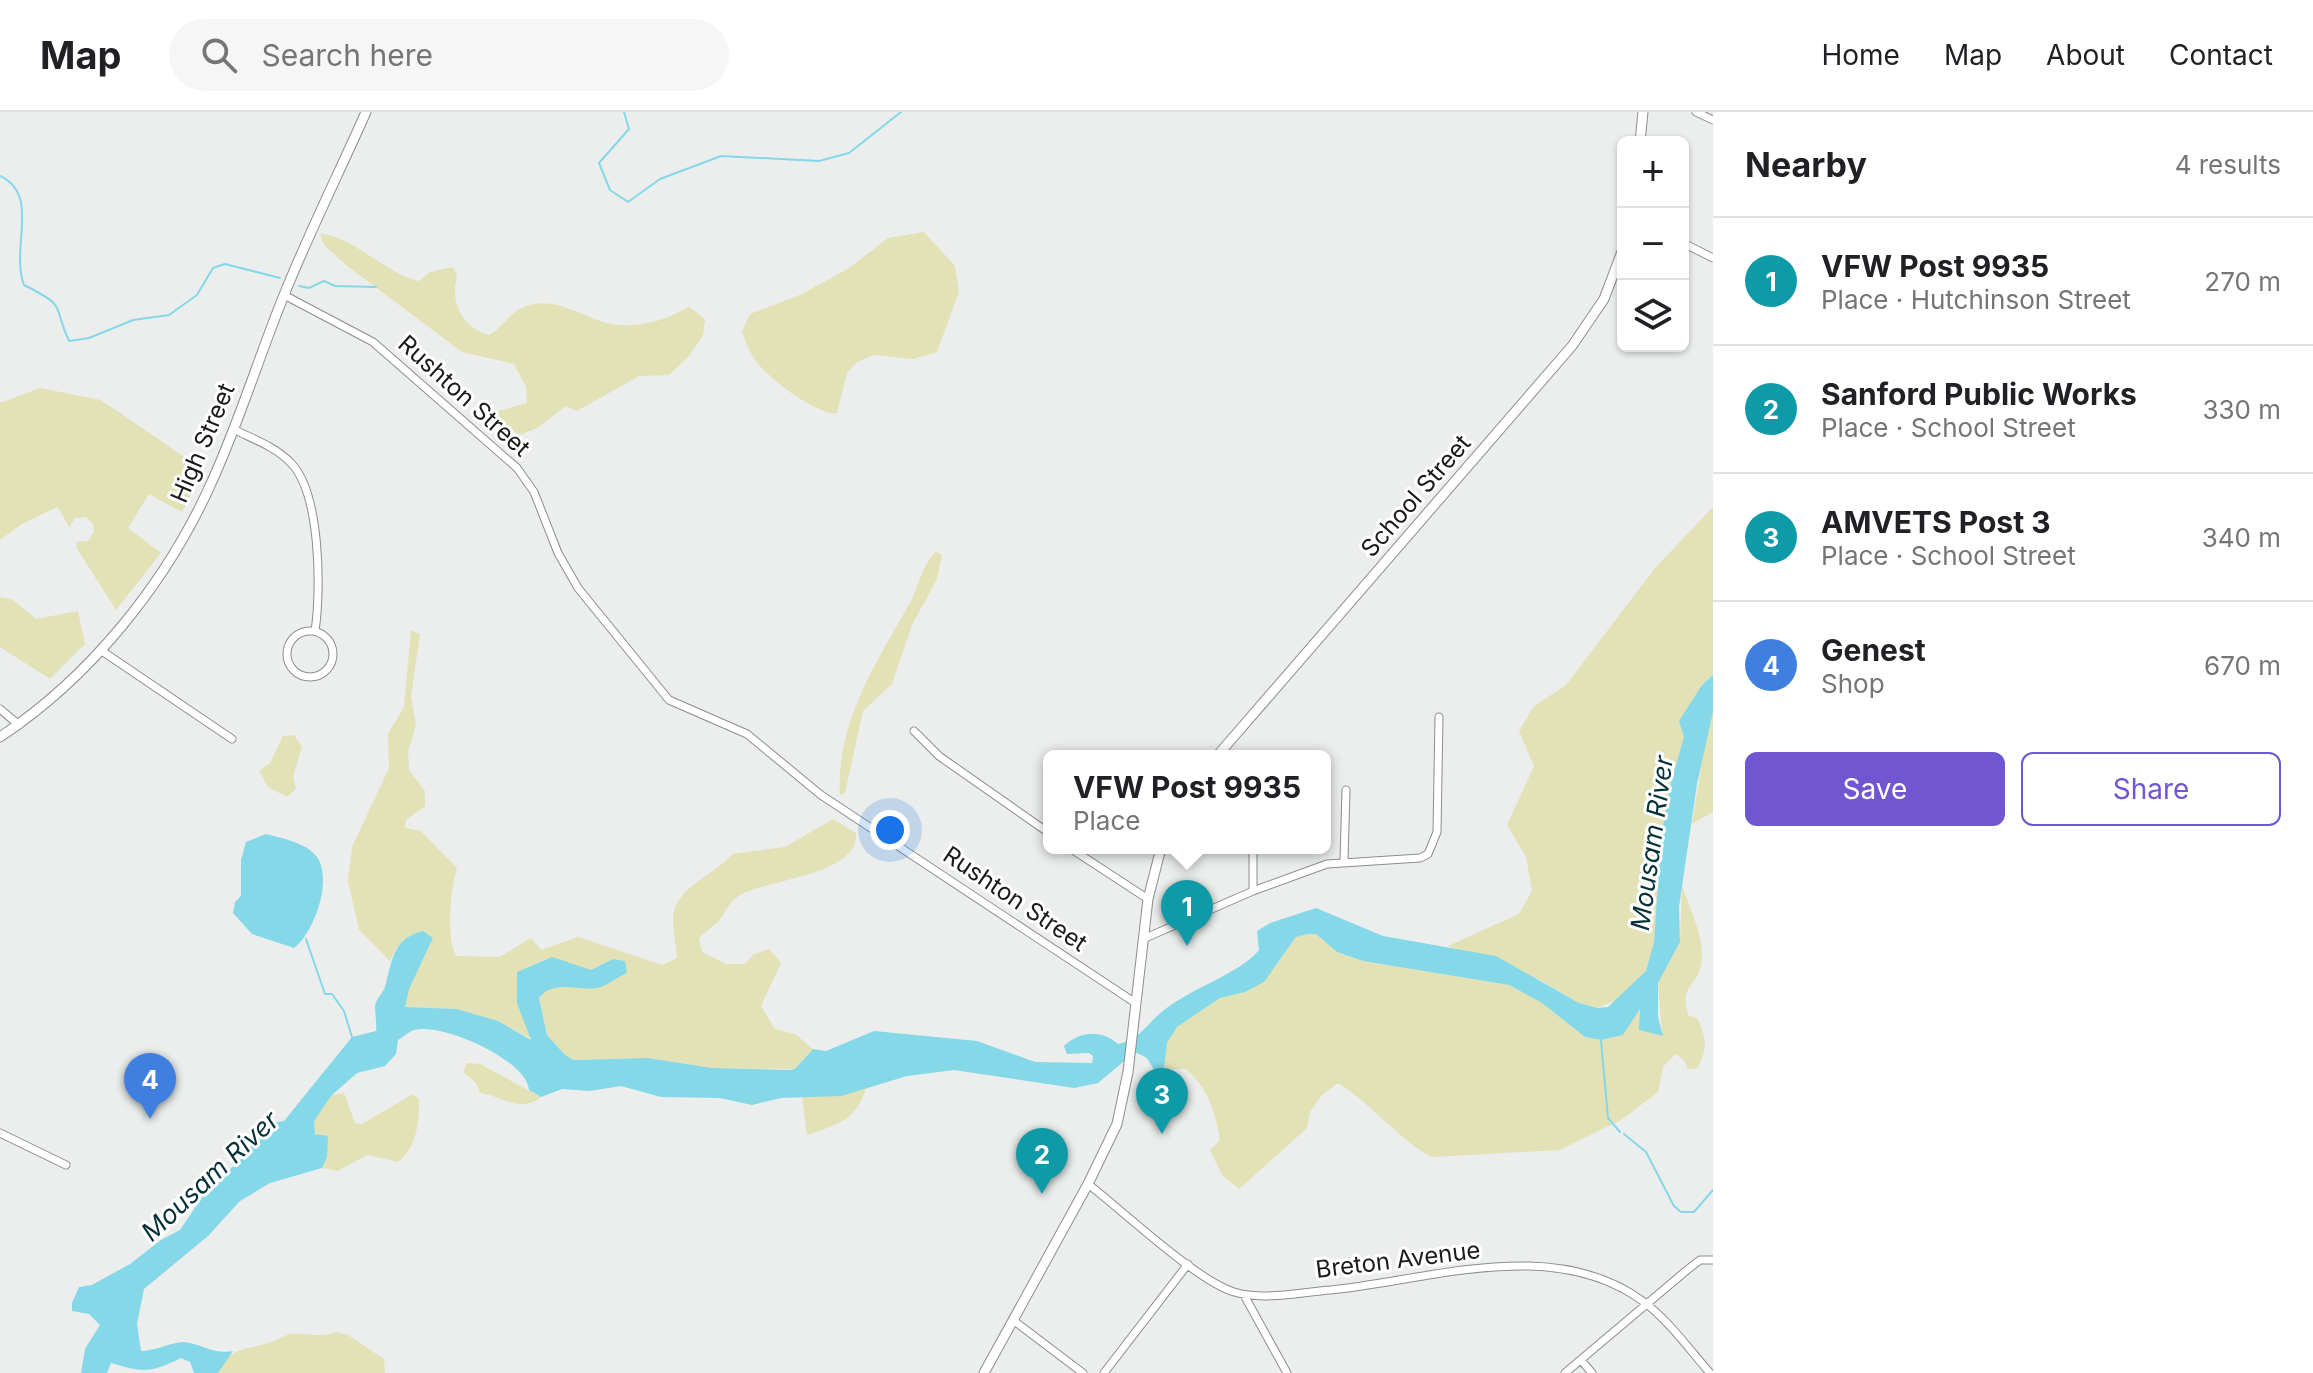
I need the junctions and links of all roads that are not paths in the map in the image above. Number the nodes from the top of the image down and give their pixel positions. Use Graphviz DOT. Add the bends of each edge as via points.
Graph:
graph roads {
  1 [pos="366,112"];
  2 [pos="1643,112"];
  3 [pos="1696,112"];
  4 [pos="1713,120"];
  5 [pos="1641,136"];
  6 [pos="1689,246"];
  7 [pos="1713,258"];
  8 [pos="1617,265"];
  9 [pos="284,295"];
  10 [pos="233,429"];
  11 [pos="315,631"];
  12 [pos="102,651"];
  13 [pos="0,709"];
  14 [pos="1439,717"];
  15 [pos="19,725"];
  16 [pos="914,731"];
  17 [pos="0,737"];
  18 [pos="232,739"];
  19 [pos="1222,750"];
  20 [pos="1346,790"];
  21 [pos="1043,829"];
  22 [pos="1079,854"];
  23 [pos="1159,854"];
  24 [pos="1253,854"];
  25 [pos="1344,860"];
  26 [pos="1253,891"];
  27 [pos="1148,899"];
  28 [pos="1142,939"];
  29 [pos="1134,1002"];
  30 [pos="0,1133"];
  31 [pos="66,1165"];
  32 [pos="1088,1184"];
  33 [pos="1713,1260"];
  34 [pos="1188,1264"];
  35 [pos="1244,1295"];
  36 [pos="1646,1304"];
  37 [pos="1013,1320"];
  38 [pos="1581,1360"];
  39 [pos="984,1373"];
  40 [pos="1083,1373"];
  41 [pos="1104,1373"];
  42 [pos="1287,1373"];
  43 [pos="1565,1373"];
  44 [pos="1592,1373"];
  45 [pos="1710,1373"];
  1 -- 9 [label="street, High Street"];
  2 -- 5 [label="street"];
  3 -- 4 [label="street"];
  6 -- 7 [label="street"];
  8 -- 19 [label="street, School Street" via="1604,299 1572,346"];
  9 -- 10 [label="street, High Street"];
  9 -- 29 [label="street, Rushton Street" via="373,342 517,468 534,492 578,588 669,700 747,734 821,795"];
  10 -- 11 [label="street" via="281,454 301,477 319,584"];
  10 -- 12 [label="street, High Street" via="195,516"];
  11 -- 11 [label="street" via="297,635 287,651 292,669 304,676 323,673 332,661 331,645"];
  12 -- 15 [label="street, High Street" via="64,691"];
  12 -- 18 [label="street"];
  13 -- 15 [label="street"];
  14 -- 25 [label="street" via="1437,832 1431,852 1420,858"];
  15 -- 17 [label="street, High Street"];
  16 -- 21 [label="street" via="939,756"];
  20 -- 25 [label="street"];
  22 -- 27 [label="street"];
  23 -- 27 [label="street"];
  24 -- 26 [label="street"];
  25 -- 26 [label="street"];
  26 -- 28 [label="street"];
  27 -- 28 [label="street"];
  28 -- 29 [label="street"];
  29 -- 32 [label="street" via="1117,1124"];
  30 -- 31 [label="street"];
  32 -- 34 [label="street, Breton Avenue"];
  32 -- 37 [label="street"];
  33 -- 36 [label="street" via="1704,1259"];
  34 -- 35 [label="street, Breton Avenue"];
  34 -- 41 [label="street"];
  35 -- 36 [label="street, Breton Avenue" via="1535,1267 1591,1274"];
  35 -- 42 [label="street"];
  36 -- 38 [label="street"];
  36 -- 45 [label="street, Breton Avenue"];
  37 -- 39 [label="street"];
  37 -- 40 [label="street"];
  38 -- 43 [label="street"];
  38 -- 44 [label="street"];
}
